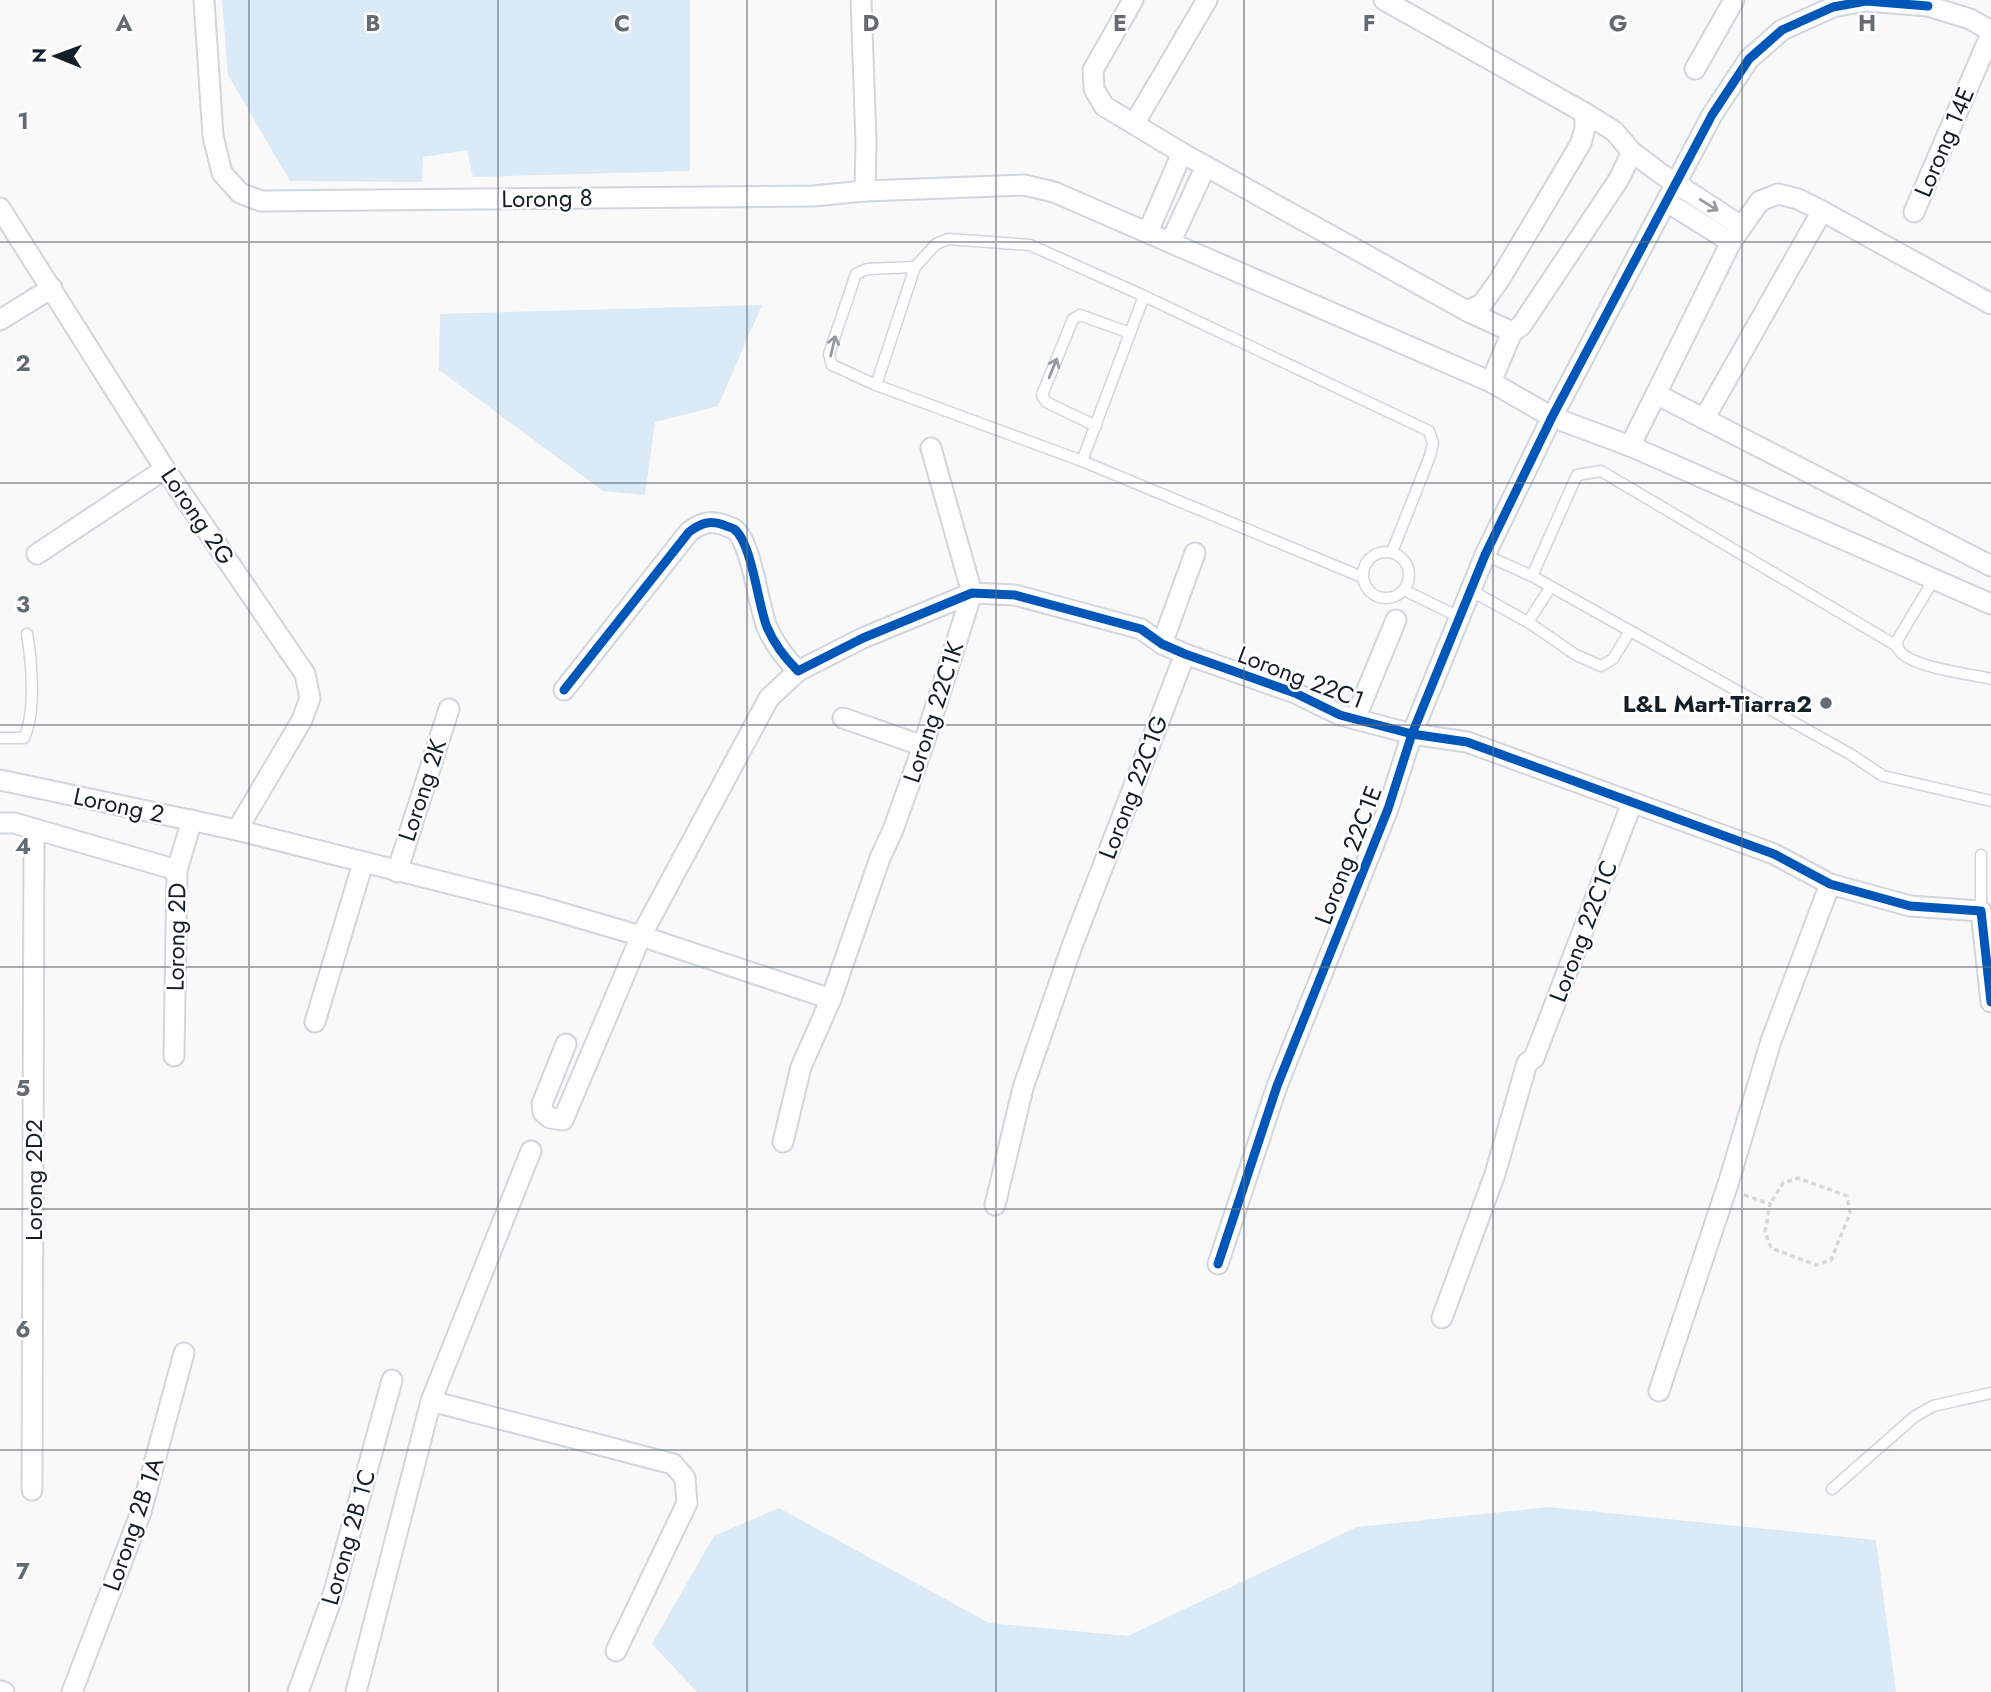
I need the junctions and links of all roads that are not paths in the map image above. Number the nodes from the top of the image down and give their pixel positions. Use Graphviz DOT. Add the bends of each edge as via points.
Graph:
graph roads {
  1 [pos="204,0"];
  2 [pos="861,0"];
  3 [pos="1133,0"];
  4 [pos="1207,0"];
  5 [pos="1384,0"];
  6 [pos="1734,0"];
  7 [pos="1924,3"];
  8 [pos="1832,4"];
  9 [pos="1991,32"];
  10 [pos="1695,69"];
  11 [pos="1586,113"];
  12 [pos="1134,124"];
  13 [pos="1632,152"];
  14 [pos="1182,153"];
  15 [pos="1206,166"];
  16 [pos="1677,185"];
  17 [pos="865,191"];
  18 [pos="1667,202"];
  19 [pos="0,208"];
  20 [pos="1822,211"];
  21 [pos="1914,212"];
  22 [pos="1148,232"];
  23 [pos="1736,234"];
  24 [pos="1171,241"];
  25 [pos="915,267"];
  26 [pos="52,288"];
  27 [pos="1144,296"];
  28 [pos="1991,304"];
  29 [pos="1466,312"];
  30 [pos="0,320"];
  31 [pos="1513,332"];
  32 [pos="1130,333"];
  33 [pos="1491,382"];
  34 [pos="876,385"];
  35 [pos="1656,394"];
  36 [pos="1552,417"];
  37 [pos="1704,419"];
  38 [pos="1096,426"];
  39 [pos="1630,446"];
  40 [pos="931,448"];
  41 [pos="1082,461"];
  42 [pos="165,469"];
  43 [pos="1392,552"];
  44 [pos="1195,553"];
  45 [pos="37,554"];
  46 [pos="1485,555"];
  47 [pos="1991,566"];
  48 [pos="1532,576"];
  49 [pos="1362,577"];
  50 [pos="1934,579"];
  51 [pos="1550,588"];
  52 [pos="1404,590"];
  53 [pos="1470,590"];
  54 [pos="972,593"];
  55 [pos="1991,604"];
  56 [pos="1459,617"];
  57 [pos="1396,620"];
  58 [pos="1528,622"];
  59 [pos="1630,631"];
  60 [pos="27,634"];
  61 [pos="1162,644"];
  62 [pos="1897,646"];
  63 [pos="1185,654"];
  64 [pos="798,671"];
  65 [pos="1991,679"];
  66 [pos="564,690"];
  67 [pos="449,709"];
  68 [pos="843,718"];
  69 [pos="1355,719"];
  70 [pos="1412,734"];
  71 [pos="0,738"];
  72 [pos="923,746"];
  73 [pos="0,780"];
  74 [pos="1991,801"];
  75 [pos="1632,803"];
  76 [pos="192,820"];
  77 [pos="0,823"];
  78 [pos="34,829"];
  79 [pos="237,830"];
  80 [pos="1981,855"];
  81 [pos="363,863"];
  82 [pos="177,870"];
  83 [pos="397,872"];
  84 [pos="1830,884"];
  85 [pos="1982,911"];
  86 [pos="641,936"];
  87 [pos="831,999"];
  88 [pos="1991,1002"];
  89 [pos="315,1022"];
  90 [pos="566,1044"];
  91 [pos="174,1056"];
  92 [pos="783,1142"];
  93 [pos="530,1151"];
  94 [pos="995,1205"];
  95 [pos="1218,1264"];
  96 [pos="1442,1318"];
  97 [pos="184,1353"];
  98 [pos="392,1380"];
  99 [pos="1659,1391"];
  100 [pos="1991,1393"];
  101 [pos="431,1401"];
  102 [pos="1832,1489"];
  103 [pos="32,1490"];
  104 [pos="616,1651"];
  105 [pos="72,1692"];
  106 [pos="298,1692"];
  107 [pos="356,1692"];
  1 -- 17 [label="street, Lorong 8" via="213,136 222,173 240,192 261,201 813,196"];
  2 -- 17 [label="street"];
  3 -- 12 [label="street" via="1093,71 1093,81 1104,106"];
  4 -- 12 [label="street"];
  5 -- 11 [label="street"];
  6 -- 10 [label="street"];
  7 -- 8 [label="street, Lorong 22C1E"];
  7 -- 9 [label="street, Lorong 22C1E" via="1970,19"];
  8 -- 16 [label="street, Lorong 22C1E" via="1782,30 1749,58 1712,115"];
  9 -- 21 [label="street, Lorong 14E"];
  11 -- 13 [label="street" via="1614,131"];
  11 -- 29 [label="street" via="1581,143 1500,279 1482,304"];
  12 -- 14 [label="street"];
  13 -- 16 [label="street"];
  13 -- 31 [label="street" via="1619,179"];
  14 -- 15 [label="street"];
  14 -- 22 [label="street"];
  15 -- 24 [label="street"];
  15 -- 29 [label="street"];
  16 -- 18 [label="street, Lorong 22C1E"];
  16 -- 23 [label="street, one-way"];
  17 -- 22 [label="street, Lorong 8" via="1024,185 1054,192"];
  18 -- 23 [label="street"];
  18 -- 36 [label="street, Lorong 22C1E"];
  19 -- 26 [label="street, Lorong 2G"];
  20 -- 23 [label="street" via="1778,194 1760,201"];
  20 -- 28 [label="street"];
  20 -- 37 [label="street"];
  22 -- 24 [label="street, Lorong 8"];
  23 -- 35 [label="street"];
  24 -- 33 [label="street, Lorong 8"];
  25 -- 27 [label="lane" via="936,244 948,239 1030,245"];
  25 -- 34 [label="lane"];
  34 -- 25 [label="lane, one-way" via="832,365 829,354 856,274 867,269"];
  26 -- 30 [label="street"];
  26 -- 42 [label="street, Lorong 2G"];
  27 -- 32 [label="lane"];
  27 -- 43 [label="lane" via="1429,431 1433,443 1430,456"];
  29 -- 31 [label="street"];
  31 -- 33 [label="street"];
  32 -- 38 [label="lane"];
  38 -- 32 [label="lane, one-way" via="1042,396 1073,318 1080,315"];
  33 -- 36 [label="street, Lorong 8"];
  34 -- 41 [label="lane"];
  35 -- 37 [label="street"];
  35 -- 39 [label="street"];
  36 -- 39 [label="street, Lorong 8"];
  36 -- 46 [label="street, Lorong 22C1E"];
  37 -- 47 [label="street"];
  38 -- 41 [label="lane"];
  39 -- 50 [label="street, Lorong 8"];
  40 -- 54 [label="street"];
  41 -- 49 [label="lane"];
  42 -- 45 [label="street"];
  42 -- 79 [label="street, Lorong 2G" via="305,674 310,698 302,720"];
  43 -- 49 [label="lane" via="1374,554"];
  43 -- 52 [label="lane" via="1401,557 1409,572"];
  44 -- 61 [label="street"];
  46 -- 48 [label="lane"];
  46 -- 53 [label="street, Lorong 22C1E"];
  48 -- 51 [label="lane"];
  48 -- 62 [label="lane" via="1577,475 1601,471"];
  49 -- 52 [label="lane" via="1371,594 1379,598 1397,596"];
  50 -- 55 [label="street, Lorong 8"];
  50 -- 62 [label="lane"];
  51 -- 58 [label="lane"];
  51 -- 59 [label="lane"];
  52 -- 56 [label="lane"];
  53 -- 56 [label="street, Lorong 22C1E"];
  53 -- 58 [label="lane"];
  54 -- 61 [label="street, Lorong 22C1" via="1028,598 1141,629"];
  54 -- 64 [label="street, Lorong 22C1" via="863,638"];
  54 -- 72 [label="street, Lorong 22C1K"];
  56 -- 70 [label="street, Lorong 22C1E"];
  57 -- 69 [label="street"];
  58 -- 59 [label="lane" via="1601,666 1613,659"];
  59 -- 74 [label="lane" via="1883,776"];
  60 -- 71 [label="lane" via="30,725 24,738"];
  61 -- 63 [label="street, Lorong 22C1"];
  62 -- 65 [label="lane" via="1908,658 1924,664"];
  63 -- 69 [label="street, Lorong 22C1"];
  63 -- 94 [label="street, Lorong 22C1G" via="1023,1088"];
  64 -- 66 [label="street" via="766,625 754,576 735,529 702,523 689,532"];
  64 -- 86 [label="street, Lorong 22C1" via="769,698"];
  67 -- 83 [label="street, Lorong 2K"];
  68 -- 72 [label="street"];
  69 -- 70 [label="street, Lorong 22C1"];
  70 -- 75 [label="street, Lorong 22C1" via="1467,742"];
  70 -- 95 [label="street, Lorong 22C1E" via="1388,809 1277,1086"];
  72 -- 87 [label="street, Lorong 22C1K"];
  73 -- 76 [label="street, Lorong 2"];
  75 -- 84 [label="street, Lorong 22C1" via="1774,854"];
  75 -- 96 [label="street, Lorong 22C1C" via="1534,1059 1527,1063 1495,1174"];
  76 -- 79 [label="street, Lorong 2"];
  76 -- 82 [label="street, Lorong 2D"];
  77 -- 78 [label="street"];
  78 -- 82 [label="street"];
  78 -- 103 [label="street, Lorong 2D2"];
  79 -- 81 [label="street, Lorong 2"];
  80 -- 85 [label="lane"];
  81 -- 83 [label="street, Lorong 2"];
  81 -- 89 [label="street"];
  82 -- 91 [label="street, Lorong 2D"];
  83 -- 86 [label="street, Lorong 2"];
  84 -- 85 [label="street, Lorong 22C1" via="1910,906"];
  84 -- 99 [label="street" via="1771,1041"];
  85 -- 88 [label="street"];
  86 -- 87 [label="street, Lorong 2"];
  86 -- 90 [label="street, Lorong 22C1" via="563,1120 550,1118 542,1104"];
  87 -- 92 [label="street, Lorong 22C1K" via="801,1067"];
  93 -- 101 [label="street"];
  97 -- 105 [label="street, Lorong 2B 1A" via="141,1512"];
  98 -- 106 [label="street, Lorong 2B 1C" via="333,1595"];
  100 -- 102 [label="lane" via="1933,1406 1913,1417"];
  101 -- 104 [label="street" via="673,1464 685,1478 687,1503"];
  101 -- 107 [label="street"];
}
